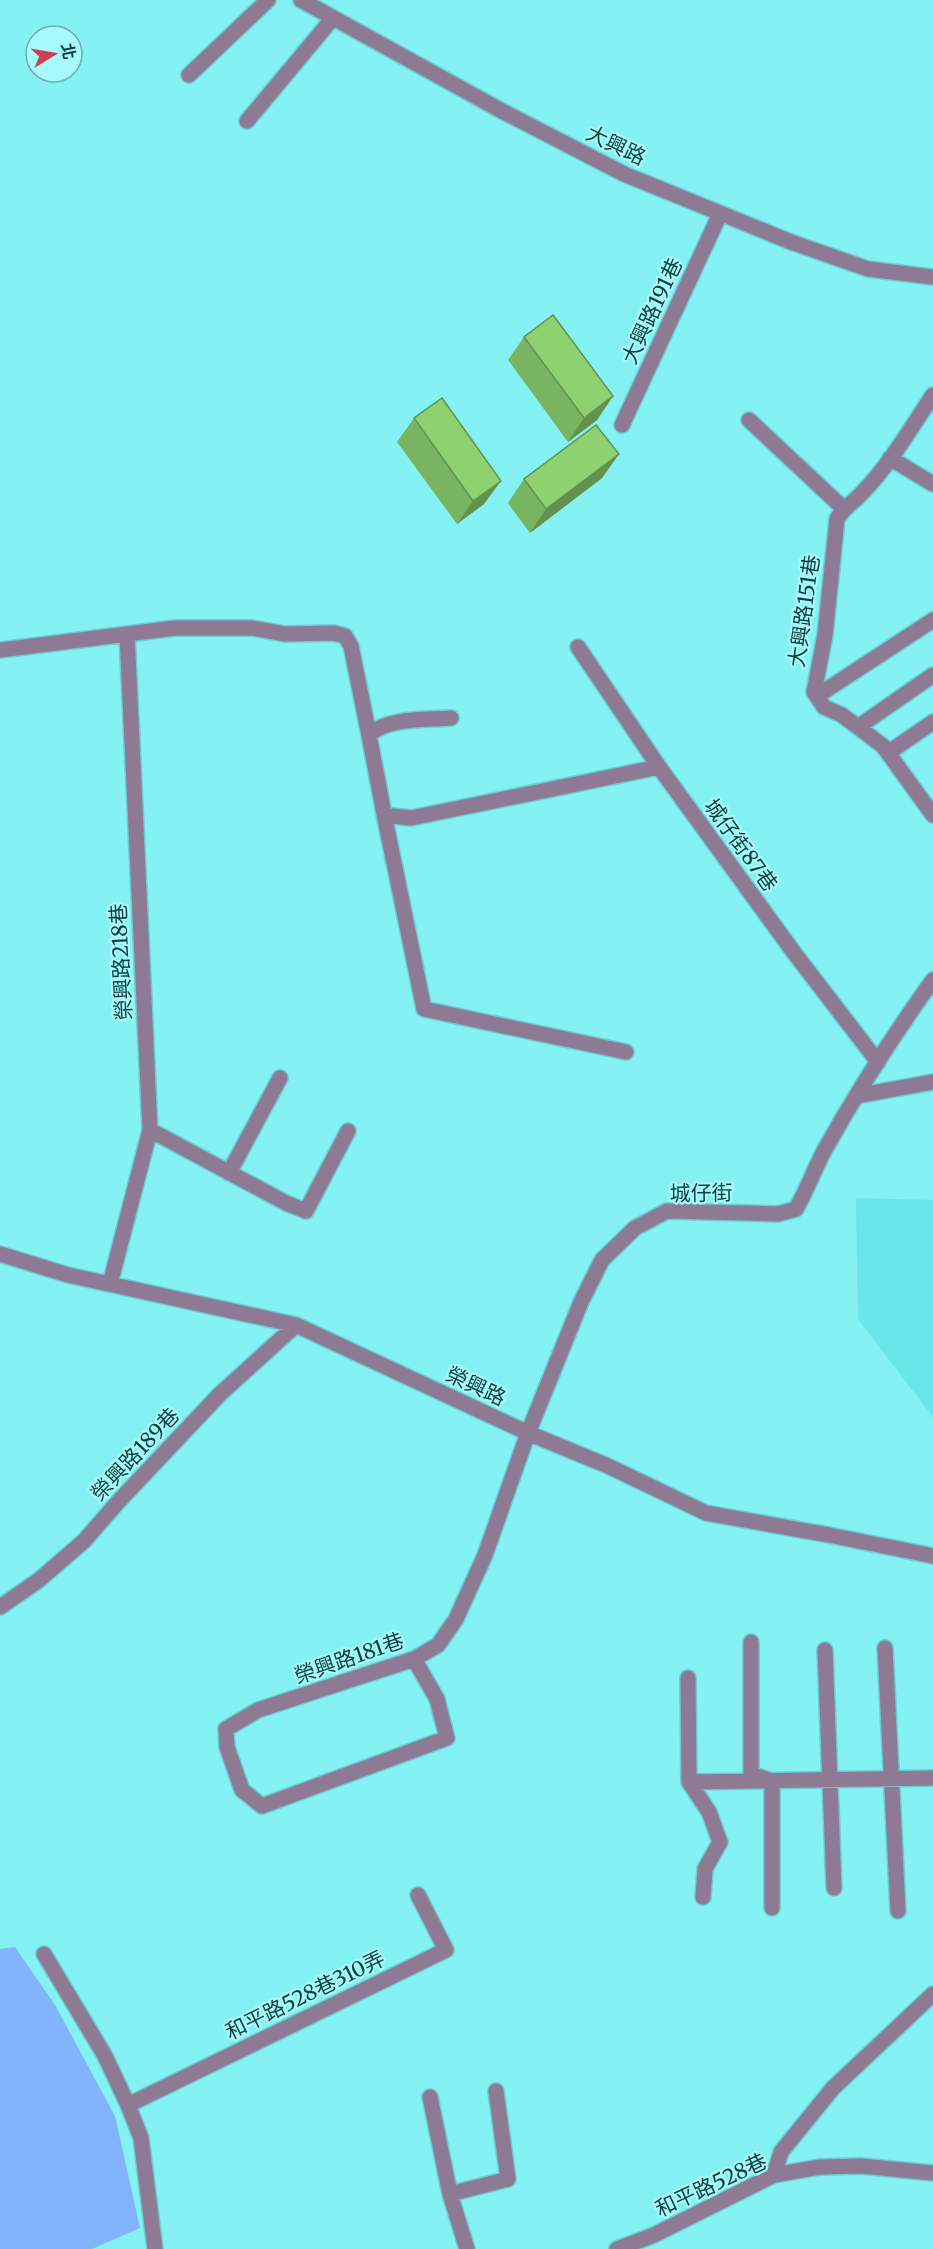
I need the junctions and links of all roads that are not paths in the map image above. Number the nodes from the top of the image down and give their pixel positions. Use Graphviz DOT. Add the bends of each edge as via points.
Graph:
graph roads {
  1 [pos="268,0"];
  2 [pos="301,0"];
  3 [pos="333,18"];
  4 [pos="189,75"];
  5 [pos="247,121"];
  6 [pos="720,214"];
  7 [pos="933,277"];
  8 [pos="933,395"];
  9 [pos="749,420"];
  10 [pos="622,425"];
  11 [pos="890,458"];
  12 [pos="933,484"];
  13 [pos="843,508"];
  14 [pos="933,620"];
  15 [pos="127,634"];
  16 [pos="578,647"];
  17 [pos="0,651"];
  18 [pos="933,675"];
  19 [pos="817,696"];
  20 [pos="451,718"];
  21 [pos="933,722"];
  22 [pos="858,727"];
  23 [pos="369,735"];
  24 [pos="888,753"];
  25 [pos="659,767"];
  26 [pos="933,815"];
  27 [pos="385,819"];
  28 [pos="933,980"];
  29 [pos="626,1052"];
  30 [pos="878,1062"];
  31 [pos="280,1078"];
  32 [pos="933,1082"];
  33 [pos="862,1087"];
  34 [pos="150,1130"];
  35 [pos="348,1131"];
  36 [pos="229,1173"];
  37 [pos="0,1254"];
  38 [pos="110,1284"];
  39 [pos="296,1325"];
  40 [pos="528,1433"];
  41 [pos="933,1556"];
  42 [pos="0,1607"];
  43 [pos="751,1642"];
  44 [pos="885,1648"];
  45 [pos="825,1650"];
  46 [pos="414,1659"];
  47 [pos="688,1678"];
  48 [pos="890,1778"];
  49 [pos="933,1778"];
  50 [pos="772,1780"];
  51 [pos="831,1780"];
  52 [pos="689,1782"];
  53 [pos="834,1888"];
  54 [pos="418,1895"];
  55 [pos="703,1897"];
  56 [pos="772,1908"];
  57 [pos="898,1911"];
  58 [pos="44,1954"];
  59 [pos="933,1994"];
  60 [pos="496,2091"];
  61 [pos="430,2097"];
  62 [pos="128,2104"];
  63 [pos="933,2173"];
  64 [pos="774,2175"];
  65 [pos="450,2194"];
  66 [pos="155,2249"];
  67 [pos="467,2249"];
  68 [pos="617,2249"];
  1 -- 4 [label="street"];
  2 -- 3 [label="street, 大興路"];
  3 -- 5 [label="street"];
  3 -- 6 [label="street, 大興路" via="624,174"];
  6 -- 7 [label="street, 大興路" via="868,269"];
  6 -- 10 [label="street, 大興路191巷"];
  8 -- 11 [label="street"];
  9 -- 13 [label="street"];
  11 -- 12 [label="street"];
  11 -- 13 [label="street" via="862,494"];
  13 -- 19 [label="street, 大興路151巷" via="837,519 825,635 814,692"];
  14 -- 19 [label="street"];
  15 -- 17 [label="street"];
  15 -- 23 [label="street" via="175,628 241,628 345,636 351,646"];
  15 -- 34 [label="street, 榮興路218巷"];
  16 -- 25 [label="street, 城仔街87巷"];
  18 -- 22 [label="street"];
  19 -- 22 [label="street, 大興路151巷" via="824,707"];
  20 -- 23 [label="street" via="396,723"];
  21 -- 24 [label="street"];
  22 -- 24 [label="street, 大興路151巷"];
  23 -- 27 [label="street"];
  24 -- 26 [label="street, 大興路151巷"];
  25 -- 27 [label="street" via="411,818"];
  25 -- 30 [label="street, 城仔街87巷"];
  27 -- 29 [label="street" via="424,1010"];
  28 -- 30 [label="street, 城仔街"];
  30 -- 33 [label="street, 城仔街"];
  31 -- 36 [label="street"];
  32 -- 33 [label="street"];
  33 -- 40 [label="street, 城仔街" via="822,1154 796,1209 778,1214 667,1211 635,1228 602,1260"];
  34 -- 36 [label="street"];
  34 -- 38 [label="street, 榮興路218巷"];
  35 -- 36 [label="street" via="306,1211"];
  37 -- 38 [label="street, 榮興路"];
  38 -- 39 [label="street, 榮興路"];
  39 -- 40 [label="street, 榮興路"];
  39 -- 42 [label="street, 榮興路189巷" via="220,1394 84,1541"];
  40 -- 41 [label="street, 榮興路" via="705,1513"];
  40 -- 46 [label="street, 榮興路181巷" via="485,1555 456,1619 438,1645"];
  43 -- 50 [label="street" via="751,1774"];
  44 -- 48 [label="street"];
  45 -- 51 [label="street"];
  46 -- 46 [label="street, 榮興路181巷" via="436,1699 447,1738 262,1806 242,1790 226,1748 226,1729 258,1710"];
  47 -- 52 [label="street"];
  48 -- 49 [label="street"];
  48 -- 51 [label="street"];
  48 -- 57 [label="street"];
  50 -- 51 [label="street"];
  50 -- 52 [label="street"];
  50 -- 56 [label="street"];
  51 -- 53 [label="street"];
  52 -- 55 [label="street" via="709,1812 720,1842 705,1869"];
  54 -- 62 [label="street, 和平路528巷310弄" via="446,1950"];
  58 -- 62 [label="street" via="105,2056"];
  59 -- 64 [label="street" via="832,2088 781,2152"];
  60 -- 65 [label="street" via="508,2179"];
  61 -- 65 [label="street"];
  62 -- 66 [label="street" via="141,2138"];
  63 -- 64 [label="street, 和平路528巷" via="861,2166 820,2167"];
  64 -- 68 [label="street, 和平路528巷" via="654,2235"];
  65 -- 67 [label="street"];
}
